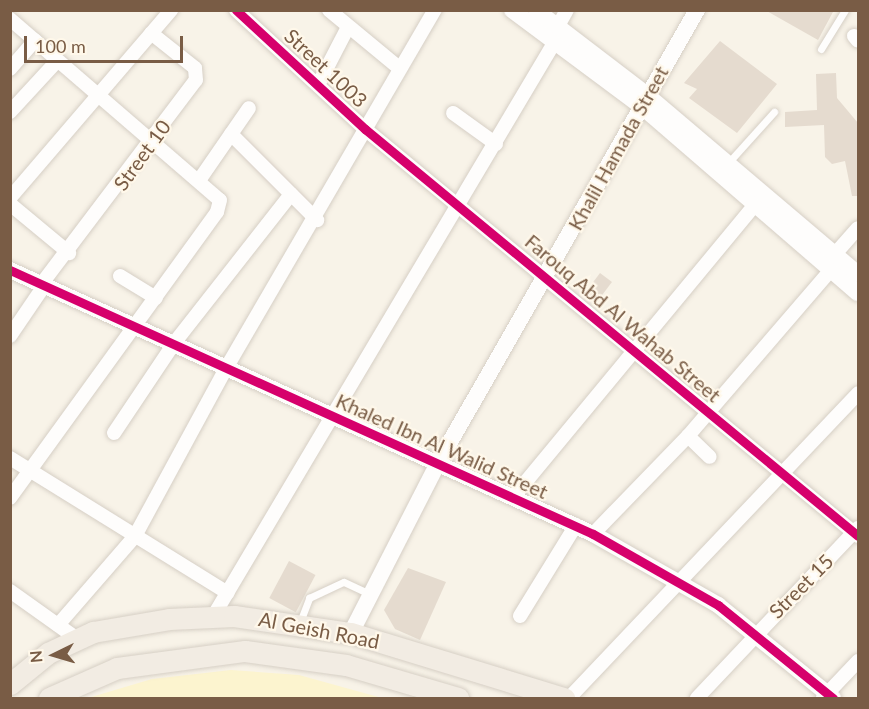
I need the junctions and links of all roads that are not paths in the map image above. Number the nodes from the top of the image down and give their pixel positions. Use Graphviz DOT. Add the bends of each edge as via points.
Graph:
graph roads {
  1 [pos="171,10"];
  2 [pos="236,10"];
  3 [pos="329,10"];
  4 [pos="435,10"];
  5 [pos="512,10"];
  6 [pos="536,10"];
  7 [pos="567,10"];
  8 [pos="697,10"];
  9 [pos="845,10"];
  10 [pos="10,19"];
  11 [pos="347,29"];
  12 [pos="151,33"];
  13 [pos="556,34"];
  14 [pos="35,40"];
  15 [pos="821,49"];
  16 [pos="57,60"];
  17 [pos="399,68"];
  18 [pos="10,69"];
  19 [pos="318,85"];
  20 [pos="97,96"];
  21 [pos="644,100"];
  22 [pos="249,108"];
  23 [pos="10,112"];
  24 [pos="774,112"];
  25 [pos="453,113"];
  26 [pos="365,129"];
  27 [pos="231,134"];
  28 [pos="152,142"];
  29 [pos="496,144"];
  30 [pos="729,163"];
  31 [pos="200,179"];
  32 [pos="291,194"];
  33 [pos="10,198"];
  34 [pos="759,199"];
  35 [pos="10,204"];
  36 [pos="460,204"];
  37 [pos="317,220"];
  38 [pos="858,228"];
  39 [pos="69,254"];
  40 [pos="830,263"];
  41 [pos="10,270"];
  42 [pos="858,274"];
  43 [pos="120,276"];
  44 [pos="546,278"];
  45 [pos="45,282"];
  46 [pos="858,293"];
  47 [pos="156,298"];
  48 [pos="132,323"];
  49 [pos="10,336"];
  50 [pos="174,342"];
  51 [pos="634,350"];
  52 [pos="228,365"];
  53 [pos="858,393"];
  54 [pos="708,413"];
  55 [pos="331,417"];
  56 [pos="114,433"];
  57 [pos="688,436"];
  58 [pos="710,457"];
  59 [pos="10,458"];
  60 [pos="438,463"];
  61 [pos="31,473"];
  62 [pos="784,476"];
  63 [pos="514,496"];
  64 [pos="10,498"];
  65 [pos="576,525"];
  66 [pos="857,532"];
  67 [pos="593,534"];
  68 [pos="135,536"];
  69 [pos="680,580"];
  70 [pos="10,591"];
  71 [pos="228,593"];
  72 [pos="372,595"];
  73 [pos="214,615"];
  74 [pos="520,616"];
  75 [pos="300,622"];
  76 [pos="58,626"];
  77 [pos="755,631"];
  78 [pos="351,633"];
  79 [pos="76,639"];
  80 [pos="858,661"];
  81 [pos="10,684"];
  82 [pos="828,697"];
  83 [pos="49,699"];
  84 [pos="458,699"];
  85 [pos="564,699"];
  86 [pos="569,699"];
  87 [pos="697,699"];
  1 -- 12 [label="street"];
  2 -- 19 [label="street, Street 1003"];
  3 -- 11 [label="street"];
  4 -- 17 [label="street"];
  5 -- 13 [label="street"];
  6 -- 13 [label="street"];
  7 -- 13 [label="street"];
  8 -- 21 [label="street, Khalil Hamada Street"];
  9 -- 15 [label="lane"];
  10 -- 14 [label="street"];
  11 -- 17 [label="street"];
  11 -- 19 [label="street"];
  12 -- 20 [label="street"];
  12 -- 28 [label="street, Street 10" via="197,74"];
  13 -- 21 [label="street"];
  13 -- 29 [label="street"];
  14 -- 16 [label="street"];
  14 -- 18 [label="street"];
  16 -- 20 [label="street"];
  16 -- 23 [label="street"];
  17 -- 26 [label="street"];
  19 -- 26 [label="street, Street 1003"];
  20 -- 28 [label="street"];
  20 -- 33 [label="street"];
  21 -- 30 [label="street"];
  21 -- 34 [label="street"];
  21 -- 44 [label="street, Khalil Hamada Street"];
  22 -- 27 [label="street"];
  24 -- 30 [label="lane"];
  25 -- 29 [label="street"];
  26 -- 36 [label="street, Farouq Abd Al Wahab Street"];
  26 -- 37 [label="street"];
  27 -- 31 [label="street"];
  27 -- 32 [label="street"];
  28 -- 31 [label="street"];
  28 -- 39 [label="street, Street 10"];
  29 -- 36 [label="street"];
  30 -- 34 [label="street"];
  31 -- 47 [label="street" via="218,194 217,212"];
  32 -- 37 [label="street"];
  32 -- 50 [label="street"];
  34 -- 40 [label="street"];
  34 -- 51 [label="street"];
  35 -- 39 [label="street"];
  36 -- 44 [label="street, Farouq Abd Al Wahab Street"];
  36 -- 55 [label="street"];
  37 -- 52 [label="street"];
  38 -- 40 [label="street"];
  39 -- 45 [label="street, Street 10"];
  40 -- 42 [label="street"];
  40 -- 46 [label="street"];
  40 -- 54 [label="street"];
  41 -- 45 [label="street, Khaled Ibn Al Walid Street"];
  43 -- 47 [label="street"];
  44 -- 51 [label="street, Farouq Abd Al Wahab Street"];
  44 -- 60 [label="street, Khalil Hamada Street"];
  45 -- 48 [label="street, Khaled Ibn Al Walid Street"];
  45 -- 49 [label="street, Street 10"];
  47 -- 48 [label="street"];
  48 -- 50 [label="street, Khaled Ibn Al Walid Street"];
  48 -- 61 [label="street"];
  50 -- 52 [label="street, Khaled Ibn Al Walid Street"];
  50 -- 56 [label="street"];
  51 -- 54 [label="street, Farouq Abd Al Wahab Street"];
  51 -- 63 [label="street"];
  52 -- 55 [label="street, Khaled Ibn Al Walid Street"];
  52 -- 68 [label="street"];
  53 -- 62 [label="street"];
  54 -- 57 [label="street"];
  54 -- 62 [label="street, Farouq Abd Al Wahab Street"];
  55 -- 60 [label="street, Khaled Ibn Al Walid Street"];
  55 -- 71 [label="street"];
  57 -- 58 [label="street"];
  57 -- 67 [label="street"];
  59 -- 61 [label="street"];
  60 -- 63 [label="street, Khaled Ibn Al Walid Street"];
  60 -- 72 [label="street, Khalil Hamada Street"];
  61 -- 64 [label="street"];
  61 -- 68 [label="street"];
  62 -- 66 [label="street, Farouq Abd Al Wahab Street"];
  62 -- 69 [label="street"];
  63 -- 65 [label="street, Khaled Ibn Al Walid Street"];
  65 -- 67 [label="street, Khaled Ibn Al Walid Street"];
  65 -- 74 [label="street"];
  66 -- 77 [label="street, Street 15"];
  67 -- 69 [label="street, Khaled Ibn Al Walid Street"];
  68 -- 71 [label="street"];
  68 -- 76 [label="street"];
  69 -- 77 [label="street, Khaled Ibn Al Walid Street"];
  69 -- 86 [label="street"];
  70 -- 76 [label="street"];
  71 -- 73 [label="street"];
  72 -- 75 [label="lane" via="344,582 309,598"];
  72 -- 78 [label="street, Khalil Hamada Street"];
  73 -- 75 [label="highway, Al Geish Road"];
  73 -- 79 [label="highway, Al Geish Road" via="128,624"];
  75 -- 78 [label="highway, Al Geish Road"];
  76 -- 79 [label="street"];
  77 -- 82 [label="street, Khaled Ibn Al Walid Street"];
  77 -- 87 [label="street, Street 15"];
  78 -- 85 [label="highway, Al Geish Road"];
  79 -- 81 [label="highway, Al Geish Road"];
  80 -- 82 [label="street"];
  83 -- 84 [label="highway, Al Geish Road" via="117,668 244,651 346,665"];
}
